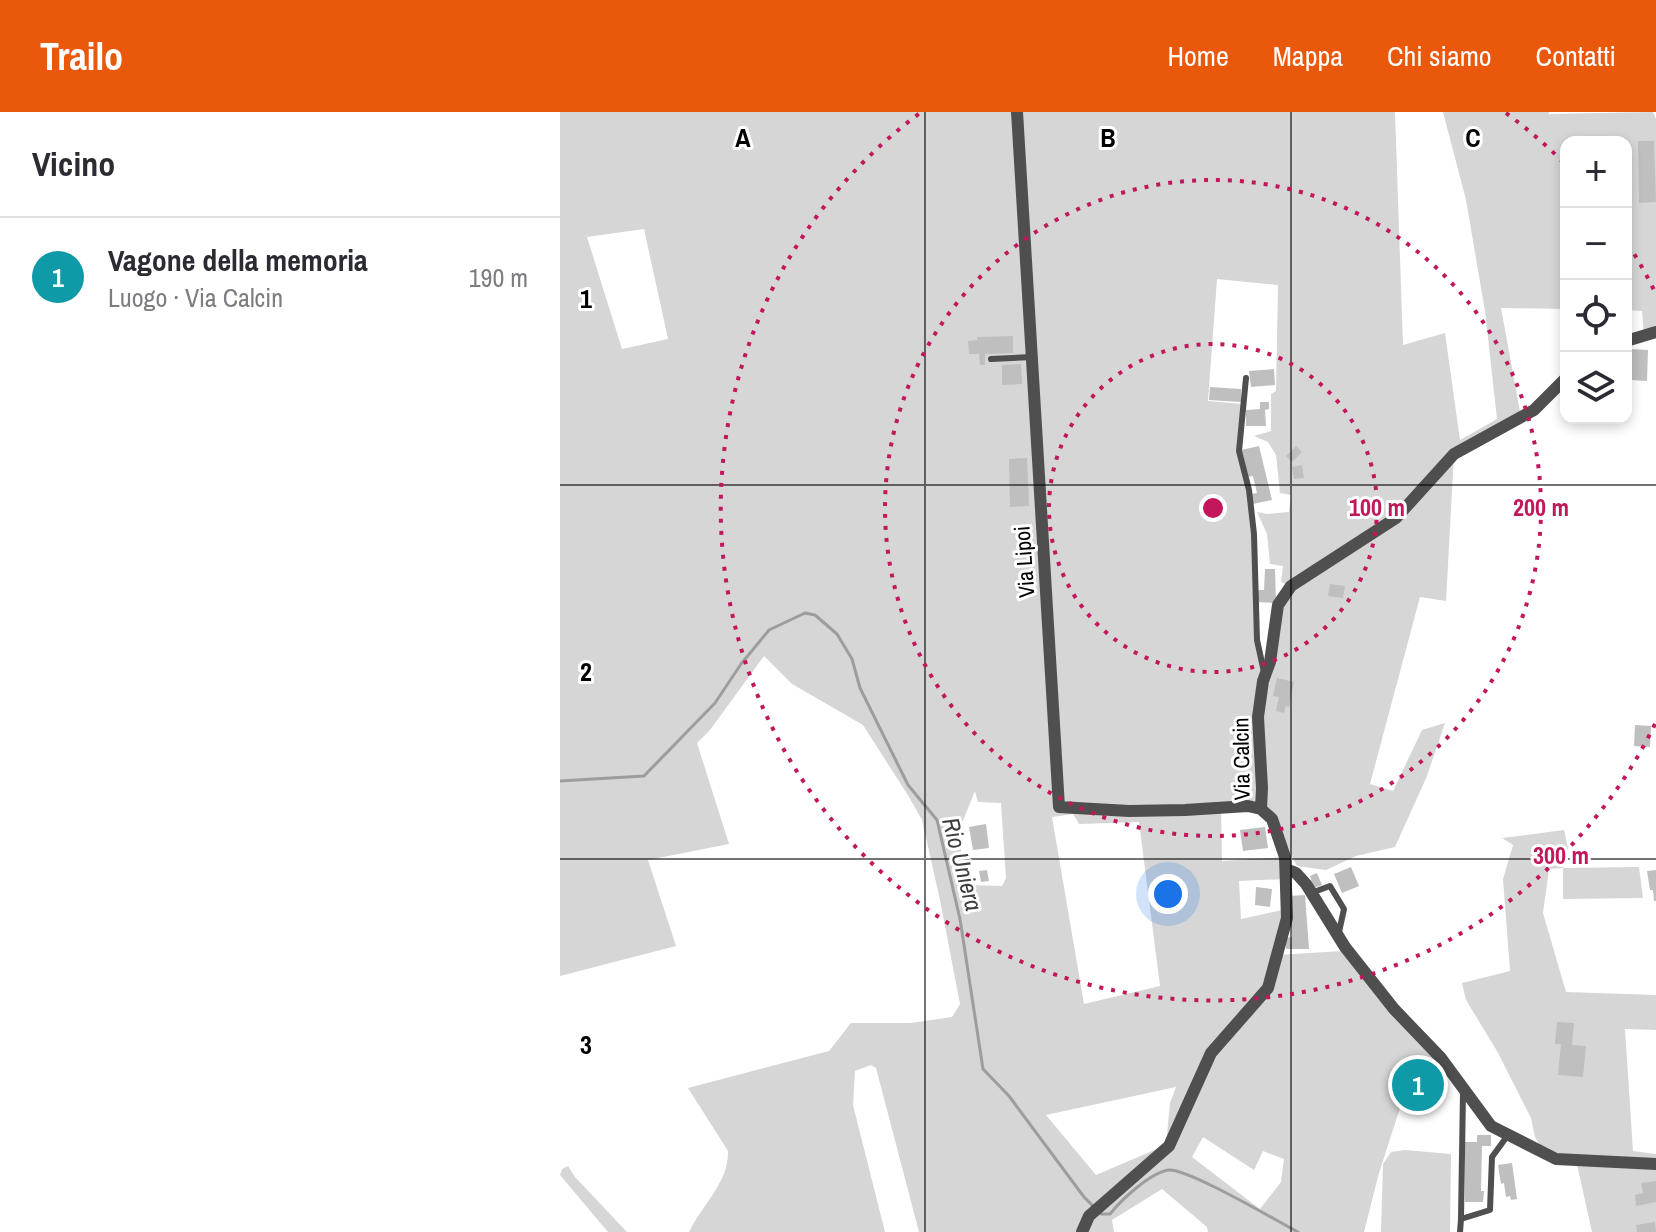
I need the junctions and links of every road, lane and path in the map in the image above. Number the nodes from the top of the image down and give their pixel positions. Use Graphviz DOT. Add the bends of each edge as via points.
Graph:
graph roads {
  1 [pos="1017,112"];
  2 [pos="1656,332"];
  3 [pos="1632,339"];
  4 [pos="1032,357"];
  5 [pos="991,359"];
  6 [pos="1246,378"];
  7 [pos="1560,384"];
  8 [pos="1265,676"];
  9 [pos="1261,809"];
  10 [pos="1286,869"];
  11 [pos="1311,893"];
  12 [pos="1338,936"];
  13 [pos="1463,1088"];
  14 [pos="1508,1134"];
  15 [pos="1656,1164"];
  16 [pos="1461,1219"];
  17 [pos="1082,1232"];
  18 [pos="1460,1232"];
  1 -- 4 [label="street, Via Lipoi"];
  2 -- 3 [label="street"];
  4 -- 5 [label="lane"];
  4 -- 9 [label="street, Via Lipoi" via="1059,807"];
  6 -- 8 [label="lane" via="1239,451 1249,490 1257,640"];
  7 -- 8 [label="street, Via Calcin" via="1534,410 1454,454 1396,518 1291,586 1278,605"];
  8 -- 9 [label="street, Via Calcin" via="1258,717"];
  9 -- 10 [label="street, Via Calcin" via="1272,819"];
  10 -- 11 [label="street" via="1296,873"];
  10 -- 17 [label="street, Via Calcin" via="1287,918 1268,988 1211,1053 1169,1146 1091,1214"];
  11 -- 12 [label="street"];
  11 -- 12 [label="lane" via="1330,886 1344,909"];
  12 -- 13 [label="street"];
  13 -- 14 [label="street" via="1491,1126"];
  13 -- 16 [label="lane"];
  14 -- 15 [label="street" via="1556,1159"];
  14 -- 16 [label="lane" via="1492,1157 1490,1210"];
  16 -- 18 [label="lane"];
}
